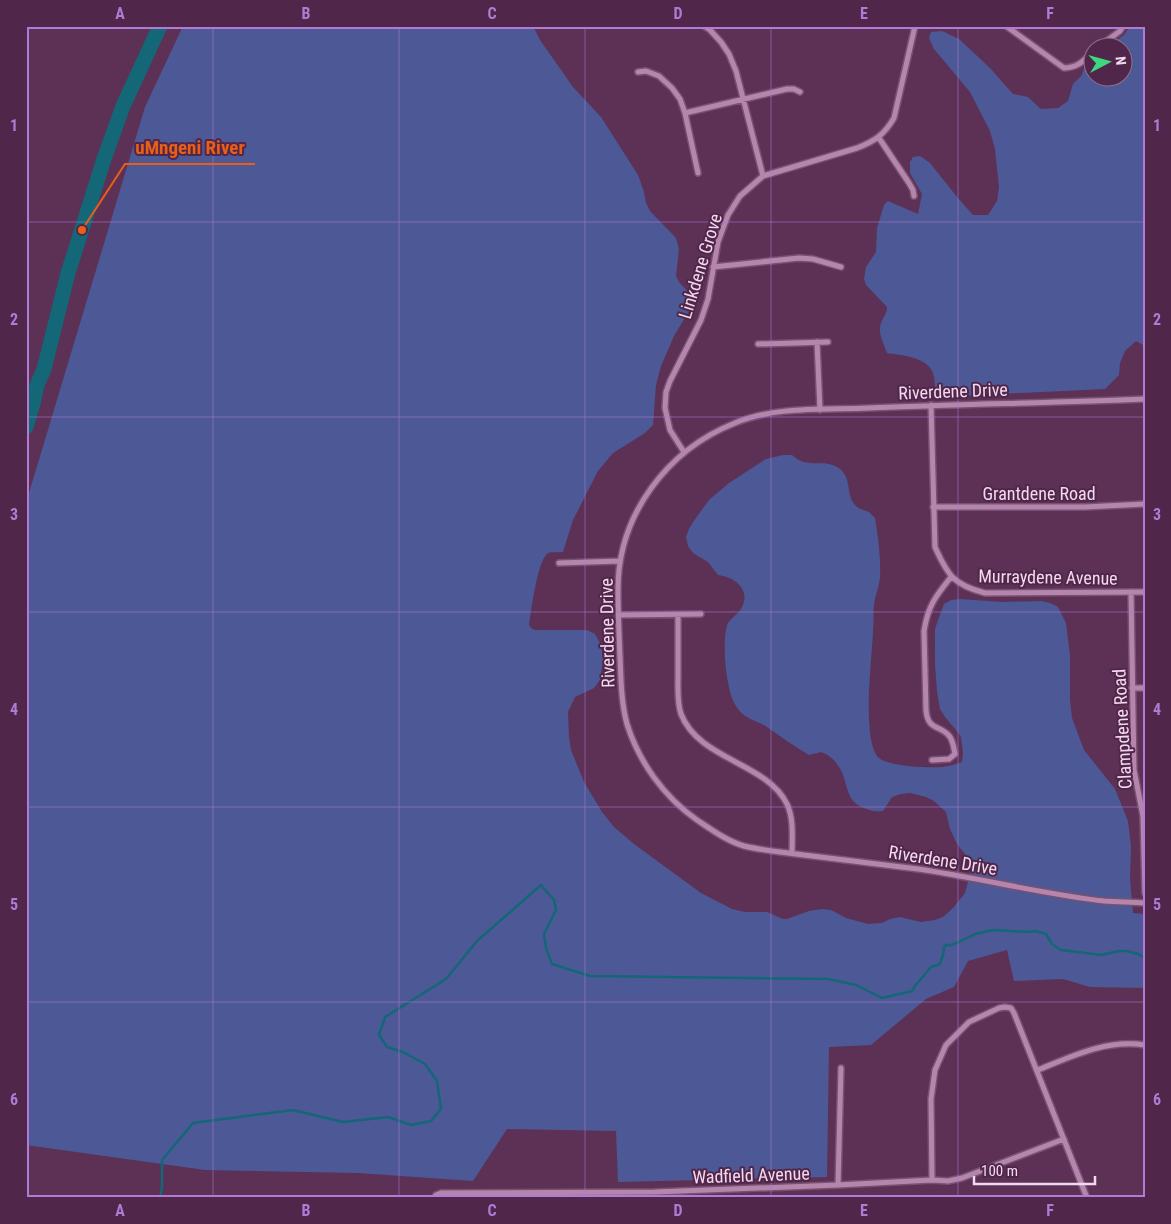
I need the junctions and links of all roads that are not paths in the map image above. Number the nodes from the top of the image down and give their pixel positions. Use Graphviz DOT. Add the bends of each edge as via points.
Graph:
graph roads {
  1 [pos="704,26"];
  2 [pos="914,26"];
  3 [pos="1006,26"];
  4 [pos="1123,26"];
  5 [pos="1111,38"];
  6 [pos="1084,61"];
  7 [pos="638,72"];
  8 [pos="800,92"];
  9 [pos="743,100"];
  10 [pos="685,113"];
  11 [pos="880,138"];
  12 [pos="698,173"];
  13 [pos="763,176"];
  14 [pos="914,196"];
  15 [pos="713,267"];
  16 [pos="841,267"];
  17 [pos="817,342"];
  18 [pos="828,342"];
  19 [pos="758,344"];
  20 [pos="1145,399"];
  21 [pos="931,405"];
  22 [pos="820,410"];
  23 [pos="684,452"];
  24 [pos="1145,504"];
  25 [pos="933,507"];
  26 [pos="620,561"];
  27 [pos="558,563"];
  28 [pos="951,577"];
  29 [pos="1131,592"];
  30 [pos="1145,592"];
  31 [pos="701,614"];
  32 [pos="619,615"];
  33 [pos="678,615"];
  34 [pos="1132,688"];
  35 [pos="1145,688"];
  36 [pos="932,760"];
  37 [pos="792,854"];
  38 [pos="1145,893"];
  39 [pos="1145,903"];
  40 [pos="1145,1045"];
  41 [pos="841,1068"];
  42 [pos="1038,1070"];
  43 [pos="1064,1139"];
  44 [pos="932,1180"];
  45 [pos="838,1186"];
  46 [pos="434,1198"];
  47 [pos="1087,1198"];
  1 -- 9 [label="street" via="729,54"];
  2 -- 11 [label="street" via="894,118"];
  3 -- 6 [label="street" via="1064,68 1076,67"];
  4 -- 5 [label="street"];
  7 -- 10 [label="street" via="659,76 680,99"];
  8 -- 9 [label="street" via="794,89"];
  9 -- 10 [label="street"];
  9 -- 13 [label="street"];
  10 -- 12 [label="street"];
  11 -- 13 [label="street, Linkdene Grove" via="858,148"];
  11 -- 14 [label="street"];
  13 -- 15 [label="street, Linkdene Grove" via="740,196 728,215"];
  15 -- 16 [label="street" via="799,258"];
  15 -- 23 [label="street, Linkdene Grove" via="708,299 670,381 664,403 670,430"];
  17 -- 18 [label="street"];
  17 -- 19 [label="street"];
  17 -- 22 [label="street"];
  20 -- 21 [label="street, Riverdene Drive"];
  21 -- 22 [label="street, Riverdene Drive"];
  21 -- 25 [label="street"];
  22 -- 23 [label="street, Riverdene Drive" via="784,411 752,417 706,436"];
  23 -- 26 [label="street, Riverdene Drive" via="656,480 638,509"];
  24 -- 25 [label="street, Grantdene Road"];
  25 -- 28 [label="street" via="936,547"];
  26 -- 27 [label="street"];
  26 -- 32 [label="street, Riverdene Drive"];
  28 -- 29 [label="street, Murraydene Avenue" via="968,589 985,593"];
  28 -- 36 [label="street" via="935,597 924,631 926,715 930,724 950,737 955,754 949,759"];
  29 -- 30 [label="street, Murraydene Avenue"];
  29 -- 34 [label="street, Clampdene Road"];
  31 -- 33 [label="street"];
  32 -- 33 [label="street"];
  32 -- 37 [label="street, Riverdene Drive" via="620,676 627,722 638,750 666,794 716,833 741,845"];
  33 -- 37 [label="street" via="678,698 681,714 702,742 763,778 779,792 791,820"];
  34 -- 35 [label="street"];
  34 -- 38 [label="street, Clampdene Road" via="1134,770 1143,816"];
  37 -- 39 [label="street, Riverdene Drive" via="920,869 1106,901"];
  40 -- 42 [label="street" via="1102,1046"];
  41 -- 45 [label="street"];
  42 -- 43 [label="street"];
  42 -- 44 [label="street" via="1014,1013 1008,1007 969,1022 946,1045 935,1070 931,1099"];
  43 -- 44 [label="street, Wadfield Avenue" via="962,1178"];
  43 -- 47 [label="street"];
  44 -- 45 [label="street, Wadfield Avenue"];
  45 -- 46 [label="street, Wadfield Avenue" via="654,1192 449,1193"];
}
